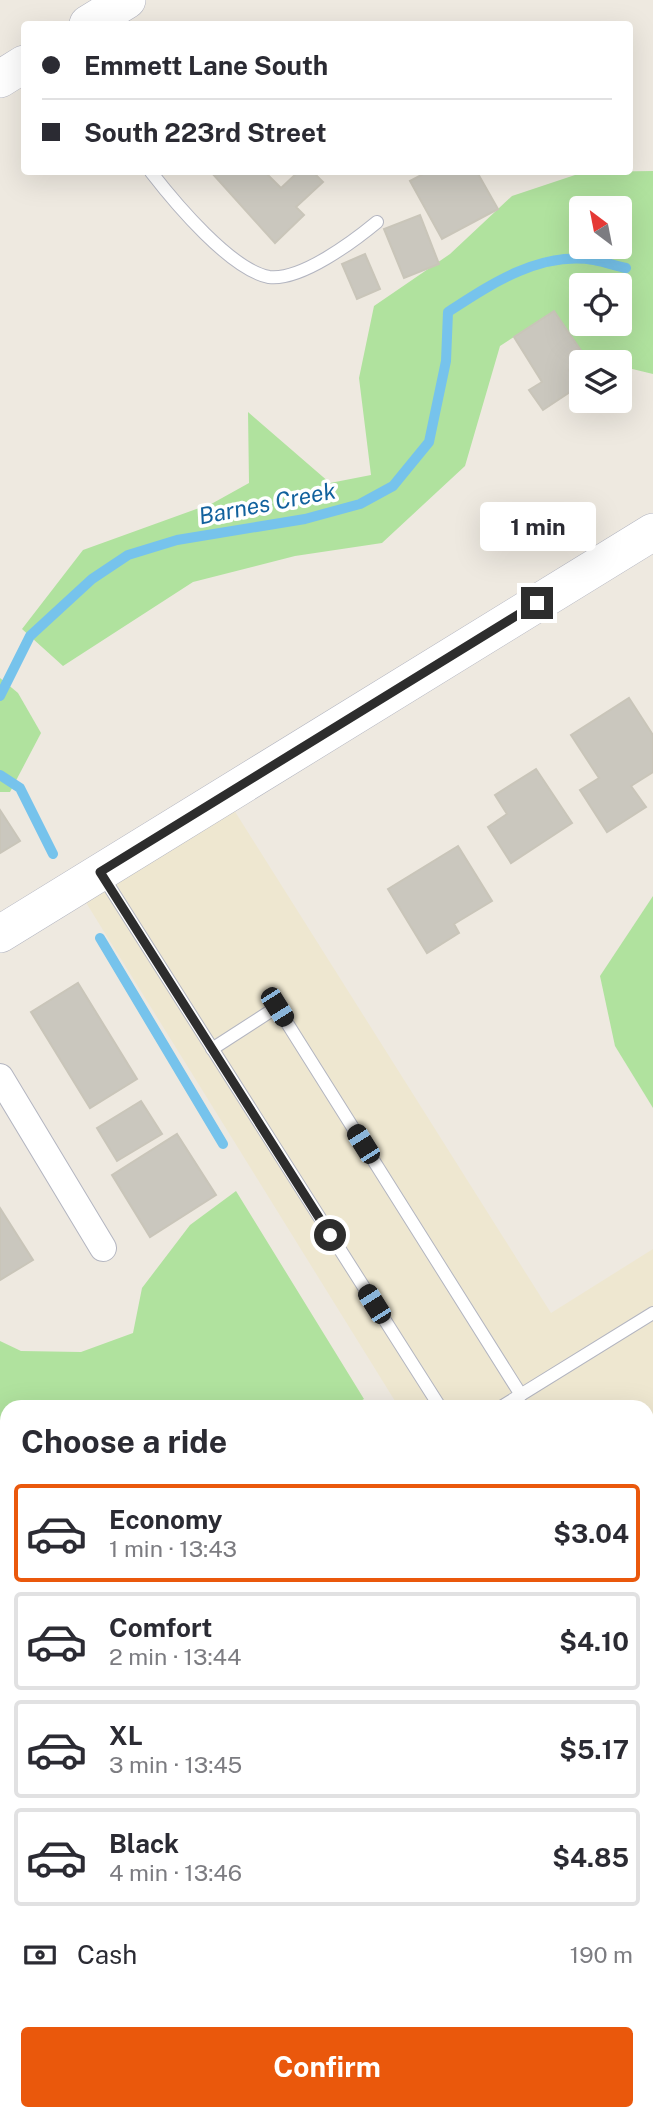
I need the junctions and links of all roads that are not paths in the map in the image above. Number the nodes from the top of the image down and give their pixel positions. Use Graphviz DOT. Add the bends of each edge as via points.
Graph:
graph roads {
  1 [pos="122,1"];
  2 [pos="92,21"];
  3 [pos="21,66"];
  4 [pos="0,79"];
  5 [pos="154,175"];
  6 [pos="377,222"];
  7 [pos="653,532"];
  8 [pos="100,872"];
  9 [pos="0,934"];
  10 [pos="212,1049"];
  11 [pos="0,1077"];
  12 [pos="103,1248"];
  13 [pos="653,1313"];
  14 [pos="521,1395"];
  15 [pos="436,1400"];
  16 [pos="513,1400"];
  1 -- 2 [label="street"];
  3 -- 4 [label="street"];
  5 -- 6 [label="lane" via="212,240 244,268 270,277 289,275 342,250"];
  7 -- 8 [label="street"];
  8 -- 9 [label="street"];
  8 -- 10 [label="lane"];
  10 -- 14 [label="lane" via="277,1007"];
  10 -- 15 [label="lane"];
  11 -- 12 [label="street"];
  13 -- 14 [label="lane"];
  14 -- 16 [label="lane"];
}
